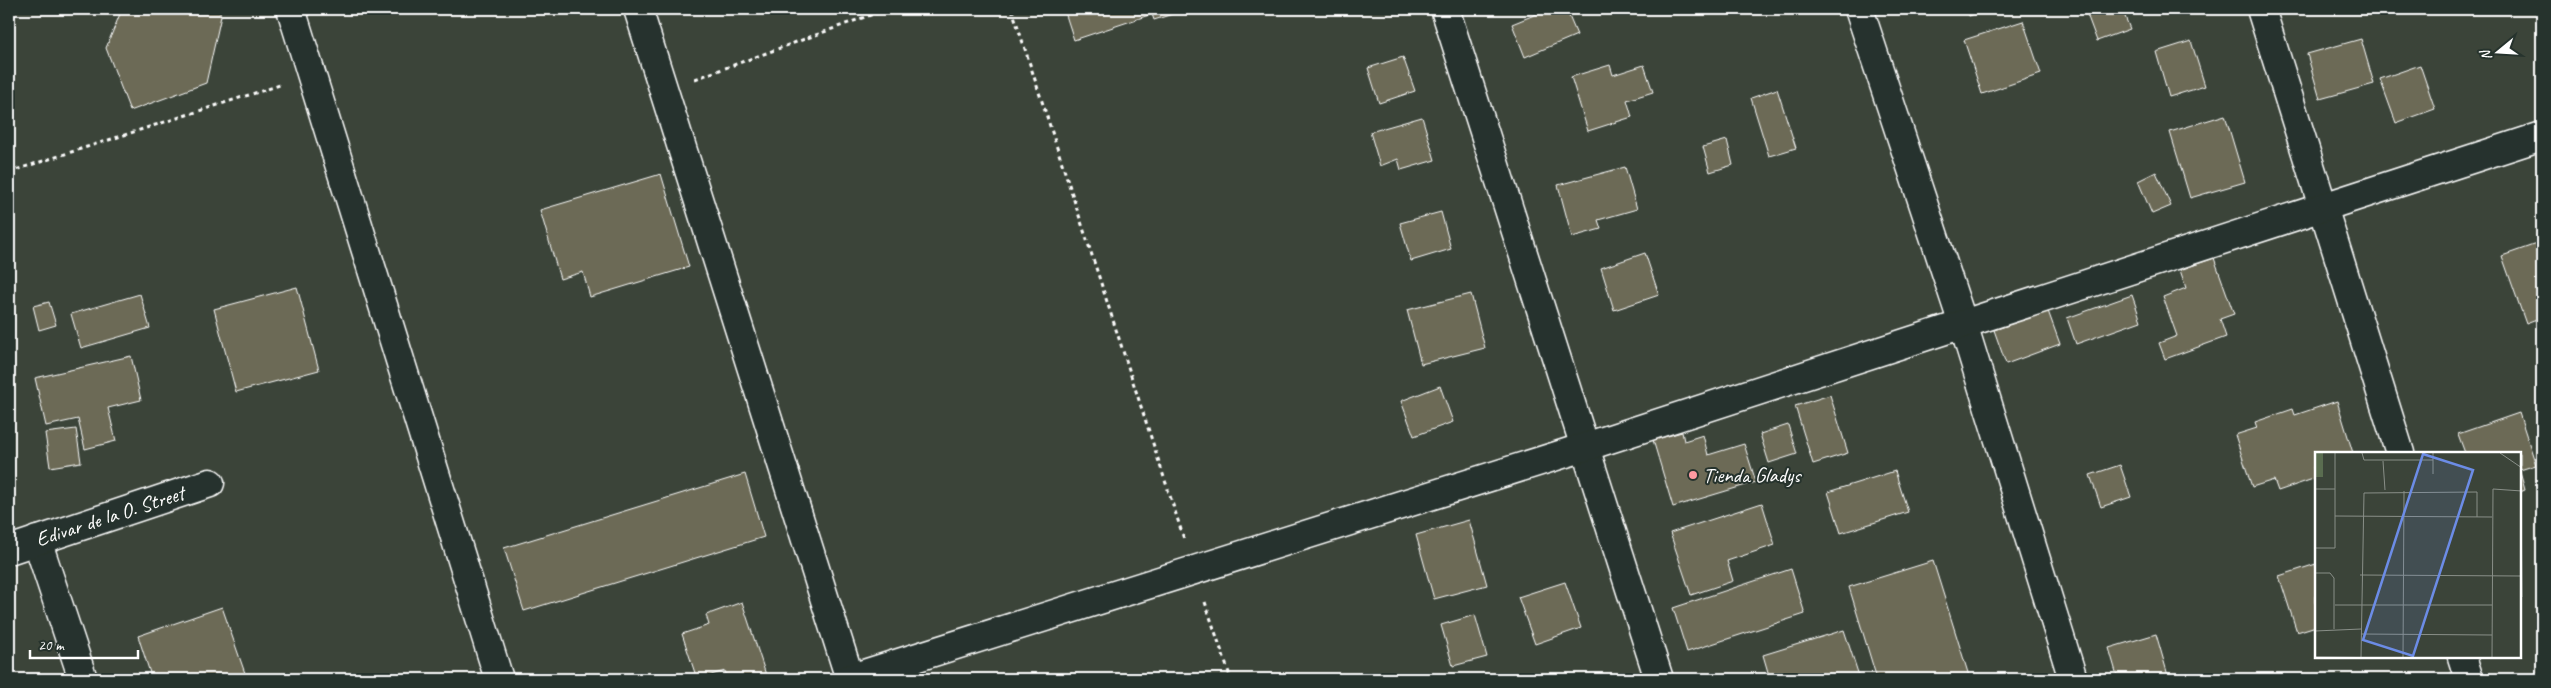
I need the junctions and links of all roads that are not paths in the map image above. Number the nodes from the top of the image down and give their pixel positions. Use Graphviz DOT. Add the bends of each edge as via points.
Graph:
graph roads {
  1 [pos="290,9"];
  2 [pos="638,9"];
  3 [pos="1445,9"];
  4 [pos="1859,9"];
  5 [pos="2261,9"];
  6 [pos="2542,136"];
  7 [pos="2324,207"];
  8 [pos="1963,324"];
  9 [pos="1585,447"];
  10 [pos="2400,452"];
  11 [pos="210,483"];
  12 [pos="37,540"];
  13 [pos="9,550"];
  14 [pos="2462,658"];
  15 [pos="83,679"];
  16 [pos="499,679"];
  17 [pos="849,679"];
  18 [pos="1659,679"];
  19 [pos="2072,679"];
  20 [pos="2469,679"];
  1 -- 16 [label="street"];
  2 -- 17 [label="street"];
  3 -- 9 [label="street"];
  4 -- 8 [label="street"];
  5 -- 7 [label="street"];
  6 -- 7 [label="street"];
  7 -- 8 [label="street"];
  7 -- 10 [label="street"];
  8 -- 9 [label="street"];
  8 -- 19 [label="street"];
  9 -- 17 [label="street"];
  9 -- 18 [label="street"];
  11 -- 12 [label="street, Edivar de la O. Street"];
  12 -- 13 [label="street, Edivar de la O. Street"];
  12 -- 15 [label="street"];
  14 -- 20 [label="street"];
}
